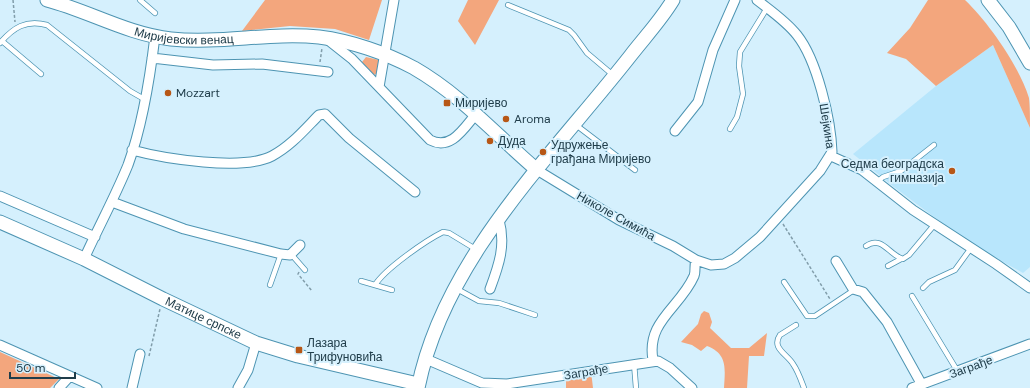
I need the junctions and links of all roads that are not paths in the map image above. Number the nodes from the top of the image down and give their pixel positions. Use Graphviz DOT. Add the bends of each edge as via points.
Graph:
graph roads {
  1 [pos="47,0"];
  2 [pos="140,0"];
  3 [pos="394,0"];
  4 [pos="673,0"];
  5 [pos="735,0"];
  6 [pos="757,0"];
  7 [pos="988,0"];
  8 [pos="508,5"];
  9 [pos="767,8"];
  10 [pos="155,13"];
  11 [pos="155,36"];
  12 [pos="325,38"];
  13 [pos="1,42"];
  14 [pos="385,54"];
  15 [pos="152,58"];
  16 [pos="1030,63"];
  17 [pos="328,72"];
  18 [pos="41,74"];
  19 [pos="615,76"];
  20 [pos="379,87"];
  21 [pos="144,99"];
  22 [pos="476,114"];
  23 [pos="575,124"];
  24 [pos="730,130"];
  25 [pos="675,132"];
  26 [pos="934,145"];
  27 [pos="132,150"];
  28 [pos="831,156"];
  29 [pos="537,170"];
  30 [pos="635,170"];
  31 [pos="877,182"];
  32 [pos="415,192"];
  33 [pos="0,196"];
  34 [pos="112,202"];
  35 [pos="499,220"];
  36 [pos="0,222"];
  37 [pos="935,224"];
  38 [pos="95,237"];
  39 [pos="300,244"];
  40 [pos="866,246"];
  41 [pos="972,248"];
  42 [pos="477,250"];
  43 [pos="281,254"];
  44 [pos="291,254"];
  45 [pos="84,259"];
  46 [pos="901,259"];
  47 [pos="696,260"];
  48 [pos="836,261"];
  49 [pos="888,266"];
  50 [pos="304,269"];
  51 [pos="361,281"];
  52 [pos="784,282"];
  53 [pos="270,285"];
  54 [pos="375,285"];
  55 [pos="455,288"];
  56 [pos="923,288"];
  57 [pos="1030,288"];
  58 [pos="490,289"];
  59 [pos="392,290"];
  60 [pos="854,290"];
  61 [pos="912,296"];
  62 [pos="535,315"];
  63 [pos="796,325"];
  64 [pos="256,343"];
  65 [pos="1030,344"];
  66 [pos="0,345"];
  67 [pos="144,356"];
  68 [pos="426,359"];
  69 [pos="653,360"];
  70 [pos="634,363"];
  71 [pos="958,372"];
  72 [pos="70,376"];
  73 [pos="922,385"];
  74 [pos="418,386"];
  75 [pos="493,386"];
  76 [pos="59,388"];
  77 [pos="97,388"];
  78 [pos="132,388"];
  79 [pos="238,388"];
  80 [pos="636,388"];
  81 [pos="692,388"];
  82 [pos="804,388"];
  83 [pos="912,388"];
  1 -- 11 [label="main road, Миријевски венац"];
  2 -- 10 [label="lane, Миријевски венац"];
  3 -- 14 [label="street"];
  4 -- 19 [label="main road"];
  5 -- 25 [label="street" via="713,50 698,102"];
  6 -- 9 [label="street, Шејкина"];
  7 -- 16 [label="main road" via="1009,27"];
  8 -- 19 [label="lane" via="569,30 587,53"];
  9 -- 24 [label="lane" via="740,52 743,94 738,116"];
  9 -- 28 [label="street, Шејкина" via="792,29 810,58 822,91 832,143"];
  11 -- 12 [label="main road, Миријевски венац" via="210,41"];
  11 -- 15 [label="street"];
  12 -- 14 [label="main road, Миријевски венац"];
  12 -- 20 [label="street" via="352,58"];
  13 -- 18 [label="lane"];
  13 -- 21 [label="lane" via="15,28 26,23 47,25 130,91"];
  14 -- 20 [label="street"];
  14 -- 22 [label="main road, Миријевски венац" via="434,80"];
  15 -- 17 [label="street, Миријевски венац" via="213,65 262,64"];
  15 -- 21 [label="street"];
  19 -- 23 [label="main road"];
  20 -- 22 [label="street" via="401,112 436,144 456,138"];
  21 -- 27 [label="street"];
  22 -- 29 [label="main road, Миријевски венац"];
  23 -- 29 [label="main road"];
  23 -- 30 [label="lane"];
  26 -- 31 [label="lane" via="901,171 883,177"];
  27 -- 32 [label="street" via="174,160 258,161 287,146 319,115 327,114 349,138"];
  27 -- 34 [label="street"];
  28 -- 31 [label="street, Шејкина" via="862,170"];
  28 -- 47 [label="street, Николе Симића" via="779,218 750,246 730,261 711,265"];
  29 -- 35 [label="main road"];
  29 -- 47 [label="street, Николе Симића" via="619,220"];
  31 -- 37 [label="street, Шејкина"];
  33 -- 38 [label="street"];
  34 -- 38 [label="street"];
  34 -- 43 [label="street" via="184,229"];
  35 -- 42 [label="main road"];
  35 -- 58 [label="street" via="502,249"];
  36 -- 45 [label="main road, Матице српске"];
  37 -- 41 [label="street, Шејкина"];
  37 -- 46 [label="lane" via="909,255"];
  38 -- 45 [label="street"];
  39 -- 44 [label="street"];
  40 -- 46 [label="lane" via="871,242 877,242"];
  41 -- 56 [label="lane" via="955,270 929,282"];
  41 -- 57 [label="street, Шејкина"];
  42 -- 54 [label="lane" via="443,232 381,276"];
  42 -- 55 [label="main road"];
  43 -- 44 [label="street"];
  43 -- 53 [label="lane"];
  44 -- 50 [label="lane"];
  45 -- 64 [label="main road, Матице српске"];
  46 -- 49 [label="lane"];
  47 -- 69 [label="street" via="695,273 690,283 654,333 650,348"];
  48 -- 60 [label="street"];
  51 -- 54 [label="lane"];
  52 -- 60 [label="lane" via="807,316 816,316"];
  54 -- 59 [label="lane"];
  55 -- 62 [label="lane" via="479,301"];
  55 -- 68 [label="main road"];
  60 -- 73 [label="street" via="863,292 883,316"];
  61 -- 71 [label="lane"];
  63 -- 82 [label="lane" via="780,335 778,345 793,363"];
  64 -- 74 [label="main road, Матице српске"];
  64 -- 79 [label="street" via="248,370"];
  65 -- 71 [label="street, Заграђе"];
  66 -- 72 [label="street"];
  67 -- 78 [label="street"];
  68 -- 74 [label="main road"];
  68 -- 75 [label="street, Заграђе"];
  69 -- 70 [label="street, Заграђе"];
  69 -- 81 [label="street" via="664,363"];
  70 -- 75 [label="street, Заграђе" via="522,384"];
  70 -- 80 [label="lane"];
  71 -- 73 [label="street, Заграђе"];
  72 -- 76 [label="street"];
  72 -- 77 [label="street"];
  73 -- 83 [label="street, Заграђе"];
}
